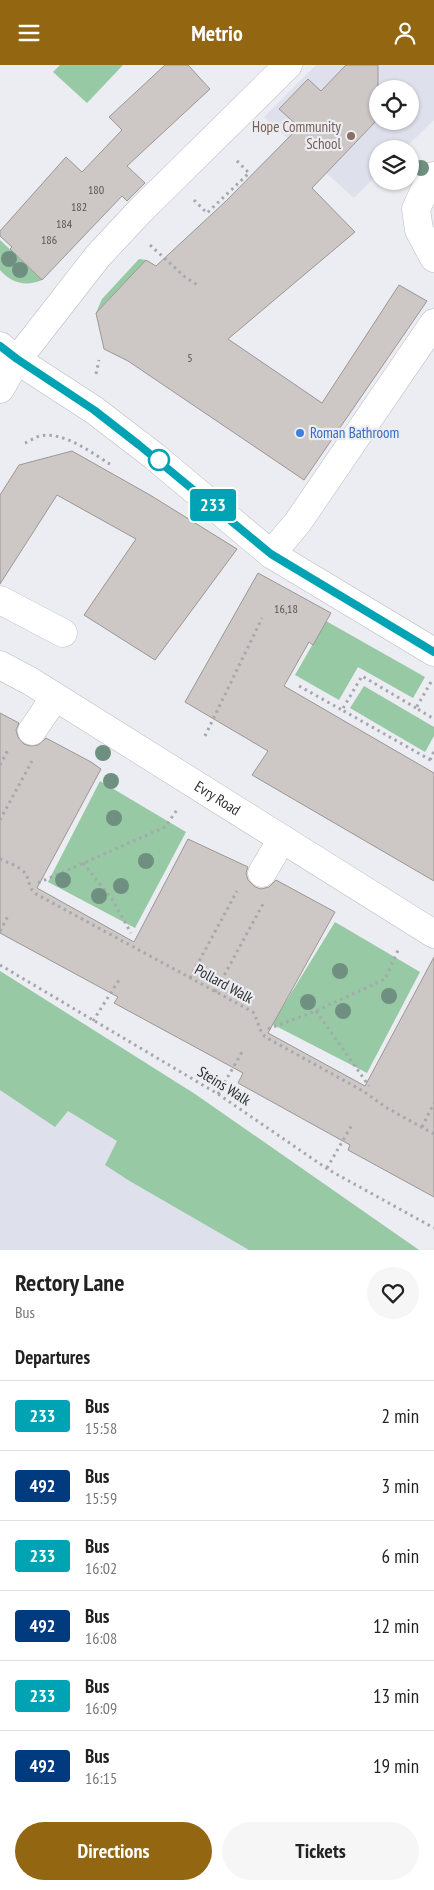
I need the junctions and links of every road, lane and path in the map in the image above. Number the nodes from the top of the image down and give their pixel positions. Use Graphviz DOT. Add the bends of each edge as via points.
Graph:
graph roads {
  1 [pos="288,65"];
  2 [pos="249,173"];
  3 [pos="434,176"];
  4 [pos="190,195"];
  5 [pos="147,242"];
  6 [pos="434,258"];
  7 [pos="199,286"];
  8 [pos="434,323"];
  9 [pos="9,353"];
  10 [pos="99,359"];
  11 [pos="96,374"];
  12 [pos="0,389"];
  13 [pos="54,436"];
  14 [pos="25,443"];
  15 [pos="271,554"];
  16 [pos="0,600"];
  17 [pos="262,618"];
  18 [pos="63,633"];
  19 [pos="434,652"];
  20 [pos="0,665"];
  21 [pos="434,677"];
  22 [pos="299,686"];
  23 [pos="55,697"];
  24 [pos="416,708"];
  25 [pos="342,710"];
  26 [pos="434,719"];
  27 [pos="205,736"];
  28 [pos="34,742"];
  29 [pos="9,748"];
  30 [pos="434,751"];
  31 [pos="430,759"];
  32 [pos="434,762"];
  33 [pos="0,765"];
  34 [pos="195,785"];
  35 [pos="0,820"];
  36 [pos="282,839"];
  37 [pos="0,859"];
  38 [pos="83,863"];
  39 [pos="38,883"];
  40 [pos="256,885"];
  41 [pos="9,914"];
  42 [pos="423,927"];
  43 [pos="0,931"];
  44 [pos="131,933"];
  45 [pos="0,965"];
  46 [pos="190,978"];
  47 [pos="119,980"];
  48 [pos="215,992"];
  49 [pos="316,1011"];
  50 [pos="93,1021"];
  51 [pos="268,1029"];
  52 [pos="242,1052"];
  53 [pos="369,1086"];
  54 [pos="218,1094"];
  55 [pos="434,1103"];
  56 [pos="354,1123"];
  57 [pos="422,1127"];
  58 [pos="434,1133"];
  59 [pos="327,1168"];
  60 [pos="434,1228"];
  1 -- 9 [label="street" via="140,211"];
  2 -- 4 [label="path" via="207,213"];
  3 -- 6 [label="street" via="416,209 419,230"];
  5 -- 7 [label="path"];
  8 -- 15 [label="street" via="298,522"];
  9 -- 12 [label="street"];
  9 -- 15 [label="street" via="101,415"];
  10 -- 11 [label="path"];
  13 -- 14 [label="path" via="39,436"];
  15 -- 19 [label="street"];
  16 -- 18 [label="street"];
  17 -- 27 [label="path"];
  20 -- 23 [label="street, Evry Road"];
  21 -- 24 [label="path"];
  22 -- 25 [label="path"];
  23 -- 28 [label="street"];
  23 -- 34 [label="street, Evry Road"];
  24 -- 25 [label="path" via="362,676"];
  24 -- 26 [label="path"];
  25 -- 31 [label="path"];
  28 -- 35 [label="path"];
  29 -- 33 [label="path"];
  30 -- 31 [label="path"];
  31 -- 32 [label="path"];
  34 -- 36 [label="street, Evry Road"];
  34 -- 38 [label="path" via="165,827"];
  36 -- 40 [label="street"];
  36 -- 42 [label="street, Evry Road"];
  37 -- 46 [label="path, Pollard Walk" via="23,871 31,891"];
  38 -- 39 [label="path"];
  38 -- 44 [label="path" via="112,899"];
  40 -- 46 [label="path"];
  40 -- 48 [label="path"];
  41 -- 43 [label="path"];
  42 -- 49 [label="path" via="385,979"];
  45 -- 50 [label="path, Steins Walk"];
  46 -- 48 [label="path, Pollard Walk"];
  47 -- 50 [label="path"];
  48 -- 57 [label="path, Pollard Walk" via="253,1012 266,1038 364,1091"];
  49 -- 51 [label="path"];
  49 -- 53 [label="path"];
  50 -- 54 [label="path, Steins Walk"];
  52 -- 54 [label="path"];
  54 -- 59 [label="path, Steins Walk"];
  55 -- 57 [label="path"];
  56 -- 59 [label="path"];
  57 -- 58 [label="path, Pollard Walk"];
  59 -- 60 [label="path, Steins Walk"];
}
